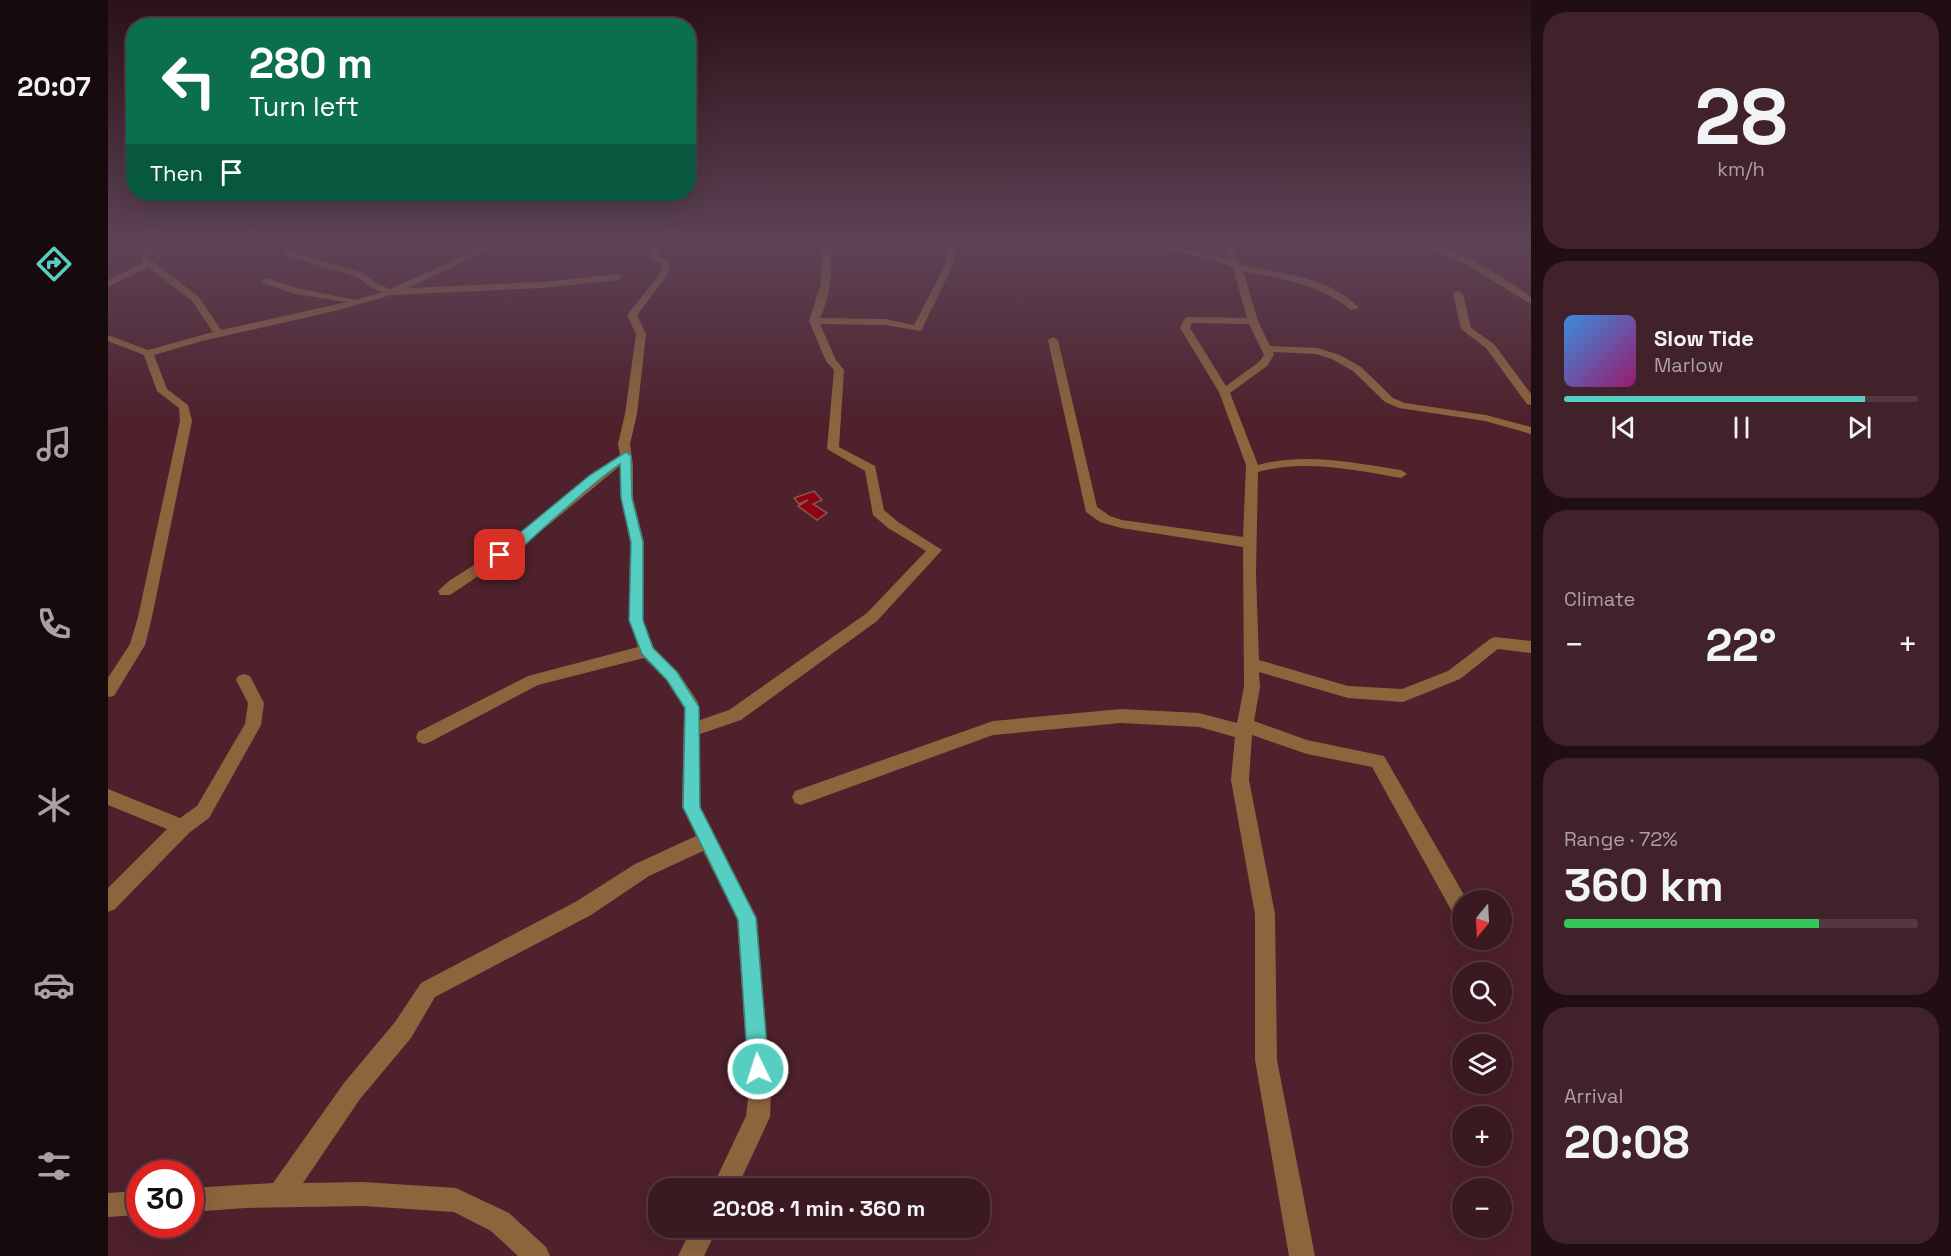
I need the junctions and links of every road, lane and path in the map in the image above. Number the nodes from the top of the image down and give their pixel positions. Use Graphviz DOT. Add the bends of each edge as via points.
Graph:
graph roads {
  1 [pos="198,303"];
  2 [pos="357,303"];
  3 [pos="642,303"];
  4 [pos="821,303"];
  5 [pos="930,303"];
  6 [pos="1248,303"];
  7 [pos="1349,303"];
  8 [pos="1460,303"];
  9 [pos="1354,308"];
  10 [pos="814,321"];
  11 [pos="1253,321"];
  12 [pos="218,333"];
  13 [pos="108,338"];
  14 [pos="1053,340"];
  15 [pos="1266,349"];
  16 [pos="148,352"];
  17 [pos="1224,392"];
  18 [pos="1531,402"];
  19 [pos="1531,431"];
  20 [pos="626,456"];
  21 [pos="1252,470"];
  22 [pos="1401,474"];
  23 [pos="1250,543"];
  24 [pos="444,591"];
  25 [pos="1531,647"];
  26 [pos="647,651"];
  27 [pos="1251,664"];
  28 [pos="244,680"];
  29 [pos="108,691"];
  30 [pos="1244,729"];
  31 [pos="693,730"];
  32 [pos="424,737"];
  33 [pos="108,797"];
  34 [pos="801,797"];
  35 [pos="182,827"];
  36 [pos="706,840"];
  37 [pos="1452,891"];
  38 [pos="108,902"];
  39 [pos="729,1178"];
  40 [pos="279,1196"];
  41 [pos="204,1199"];
  42 [pos="126,1204"];
  43 [pos="108,1205"];
  44 [pos="700,1238"];
  45 [pos="537,1256"];
  46 [pos="691,1256"];
  47 [pos="1302,1256"];
  1 -- 12 [label="street"];
  2 -- 12 [label="street"];
  3 -- 20 [label="street" via="632,315 640,345 624,444"];
  4 -- 10 [label="street"];
  5 -- 10 [label="street" via="917,329 885,322"];
  6 -- 11 [label="street"];
  7 -- 9 [label="street"];
  8 -- 18 [label="street" via="1466,329 1490,346"];
  10 -- 31 [label="street" via="831,361 839,370 833,449 871,469 878,512 935,550 872,617 735,715"];
  11 -- 15 [label="street"];
  11 -- 17 [label="street" via="1188,320 1185,328"];
  12 -- 16 [label="street"];
  13 -- 16 [label="street"];
  14 -- 23 [label="street" via="1091,508 1105,519 1121,524"];
  15 -- 17 [label="street" via="1269,355 1263,364"];
  15 -- 19 [label="street" via="1317,351 1336,357 1357,369 1389,400 1403,406 1486,418"];
  16 -- 29 [label="street" via="162,391 184,407 186,421 137,645"];
  17 -- 21 [label="street"];
  20 -- 24 [label="street" via="594,477 517,544"];
  20 -- 26 [label="street" via="627,498 637,542 636,620"];
  21 -- 22 [label="street" via="1289,463 1363,467"];
  21 -- 23 [label="street"];
  23 -- 27 [label="street"];
  25 -- 27 [label="street" via="1495,644 1454,675 1403,696 1348,692"];
  26 -- 31 [label="street" via="672,676 692,707"];
  26 -- 32 [label="street" via="534,680"];
  27 -- 30 [label="street" via="1252,687"];
  28 -- 35 [label="street" via="256,703 253,724 203,812"];
  30 -- 34 [label="street" via="1199,720 1121,716 993,728"];
  30 -- 37 [label="street" via="1378,761"];
  30 -- 47 [label="street" via="1240,780 1265,915 1266,1060"];
  31 -- 36 [label="street" via="691,807"];
  33 -- 35 [label="street"];
  35 -- 38 [label="street"];
  36 -- 39 [label="street" via="747,918 760,1090 758,1117"];
  36 -- 40 [label="street" via="642,870 584,908 428,990 403,1030 352,1091"];
  40 -- 41 [label="street"];
  40 -- 45 [label="street" via="363,1194 456,1200 500,1222"];
  42 -- 43 [label="street"];
  44 -- 46 [label="street"];
}
